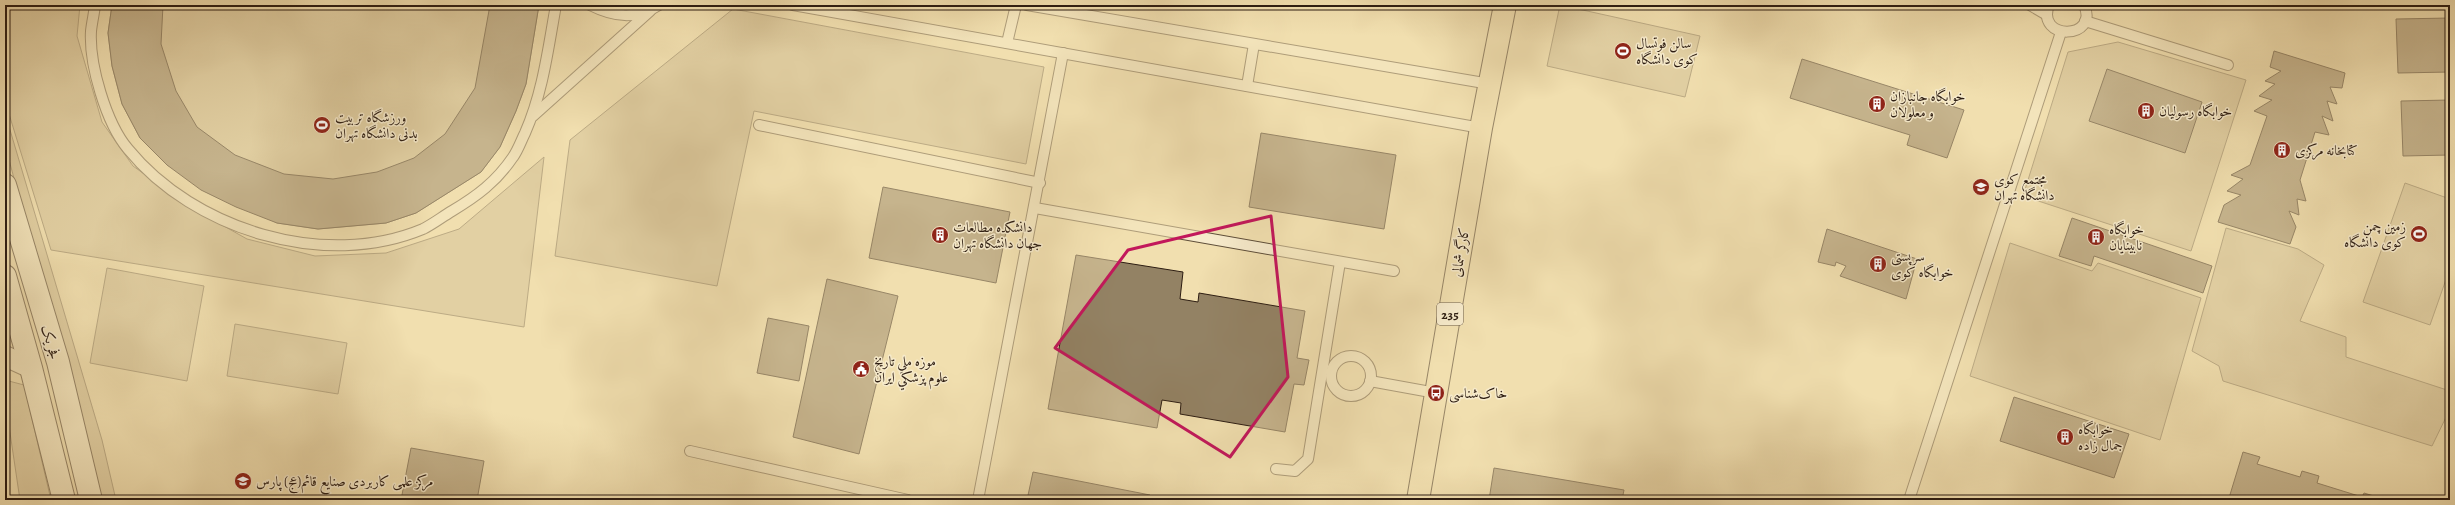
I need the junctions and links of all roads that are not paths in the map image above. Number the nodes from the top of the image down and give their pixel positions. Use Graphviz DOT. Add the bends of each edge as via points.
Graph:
graph roads {
  1 [pos="95,5"];
  2 [pos="556,5"];
  3 [pos="590,5"];
  4 [pos="659,5"];
  5 [pos="793,5"];
  6 [pos="1016,5"];
  7 [pos="1027,5"];
  8 [pos="1505,5"];
  9 [pos="2030,5"];
  10 [pos="2049,5"];
  11 [pos="2084,5"];
  12 [pos="650,11"];
  13 [pos="2047,15"];
  14 [pos="2085,21"];
  15 [pos="2061,32"];
  16 [pos="1007,43"];
  17 [pos="1254,44"];
  18 [pos="1063,53"];
  19 [pos="2228,64"];
  20 [pos="1490,84"];
  21 [pos="1247,86"];
  22 [pos="532,117"];
  23 [pos="758,125"];
  24 [pos="1482,128"];
  25 [pos="1040,184"];
  26 [pos="5,185"];
  27 [pos="1035,208"];
  28 [pos="1340,262"];
  29 [pos="1394,271"];
  30 [pos="5,276"];
  31 [pos="5,356"];
  32 [pos="58,362"];
  33 [pos="32,368"];
  34 [pos="1326,373"];
  35 [pos="1370,381"];
  36 [pos="1436,393"];
  37 [pos="690,451"];
  38 [pos="1276,469"];
  39 [pos="64,500"];
  40 [pos="91,500"];
  41 [pos="908,500"];
  42 [pos="978,500"];
  43 [pos="1418,500"];
  44 [pos="1909,500"];
  1 -- 22 [label="lane" via="91,33 95,69 106,110 127,148 156,178 193,204 230,222 273,238 316,246 349,244 389,239 423,228 492,185 515,156"];
  2 -- 22 [label="lane" via="542,88"];
  3 -- 12 [label="lane" via="608,14 622,16"];
  4 -- 12 [label="lane"];
  5 -- 16 [label="lane"];
  6 -- 16 [label="lane"];
  7 -- 17 [label="lane"];
  8 -- 20 [label="main road, کارگر شمالی / 235"];
  9 -- 13 [label="lane"];
  10 -- 13 [label="lane"];
  11 -- 14 [label="lane"];
  12 -- 22 [label="lane"];
  13 -- 15 [label="lane" via="2052,27"];
  14 -- 15 [label="lane" via="2076,31"];
  14 -- 19 [label="lane"];
  15 -- 44 [label="lane"];
  16 -- 18 [label="lane"];
  17 -- 20 [label="lane"];
  17 -- 21 [label="lane"];
  18 -- 21 [label="lane"];
  18 -- 25 [label="lane"];
  20 -- 24 [label="main road, کارگر شمالی / 235"];
  21 -- 24 [label="lane"];
  23 -- 25 [label="lane"];
  24 -- 36 [label="main road, کارگر شمالی / 235"];
  25 -- 27 [label="lane"];
  26 -- 32 [label="street, فجر یک"];
  27 -- 28 [label="lane"];
  27 -- 42 [label="lane"];
  28 -- 29 [label="lane"];
  28 -- 34 [label="lane"];
  30 -- 33 [label="street, فجر یک"];
  31 -- 33 [label="street"];
  32 -- 33 [label="street"];
  32 -- 40 [label="street, فجر یک"];
  33 -- 39 [label="street, فجر یک"];
  34 -- 35 [label="lane" via="1333,386 1344,395 1357,395"];
  34 -- 35 [label="lane" via="1336,361 1354,356 1366,362 1371,374"];
  34 -- 38 [label="lane" via="1308,459 1295,471"];
  35 -- 36 [label="lane"];
  36 -- 43 [label="main road, کارگر شمالی / 235"];
  37 -- 41 [label="lane"];
}
